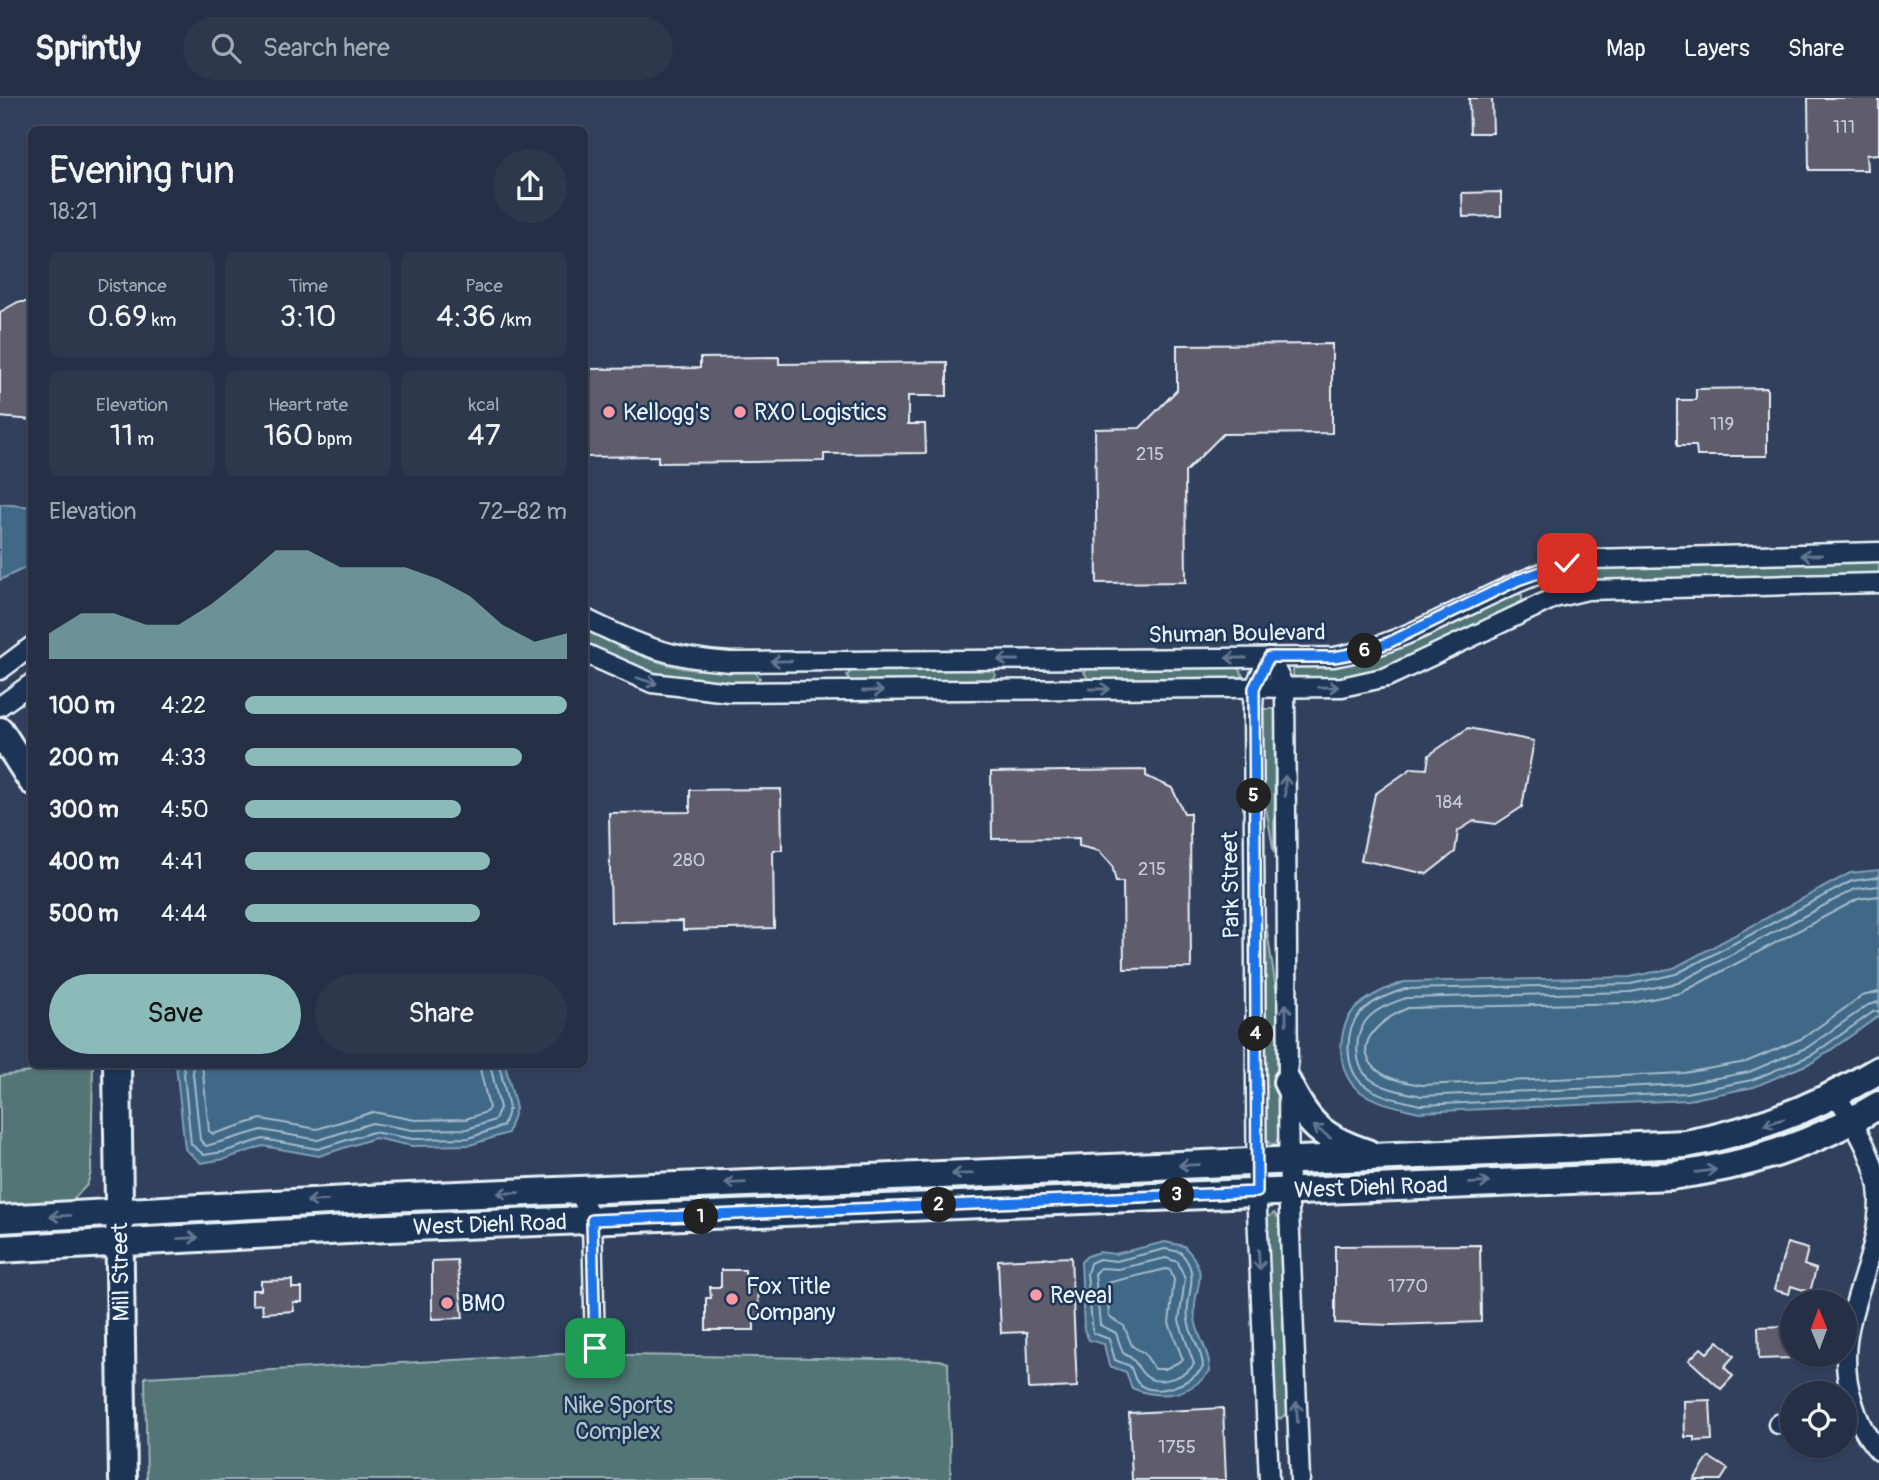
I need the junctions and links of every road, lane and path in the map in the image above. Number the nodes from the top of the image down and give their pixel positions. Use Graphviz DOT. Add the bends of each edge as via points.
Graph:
graph roads {
  1 [pos="1879,552"];
  2 [pos="1879,583"];
  3 [pos="588,620"];
  4 [pos="28,649"];
  5 [pos="588,655"];
  6 [pos="1269,657"];
  7 [pos="0,670"];
  8 [pos="28,686"];
  9 [pos="1254,688"];
  10 [pos="1285,688"];
  11 [pos="0,706"];
  12 [pos="0,731"];
  13 [pos="28,773"];
  14 [pos="117,1068"];
  15 [pos="1879,1070"];
  16 [pos="1287,1082"];
  17 [pos="1837,1096"];
  18 [pos="1879,1105"];
  19 [pos="1852,1122"];
  20 [pos="1378,1157"];
  21 [pos="1288,1161"];
  22 [pos="1258,1162"];
  23 [pos="578,1190"];
  24 [pos="1289,1191"];
  25 [pos="1257,1192"];
  26 [pos="120,1212"];
  27 [pos="0,1219"];
  28 [pos="592,1220"];
  29 [pos="120,1242"];
  30 [pos="0,1249"];
  31 [pos="1875,1250"];
  32 [pos="595,1348"];
  33 [pos="1846,1381"];
  34 [pos="1857,1417"];
  35 [pos="1879,1451"];
  36 [pos="123,1480"];
  37 [pos="1269,1480"];
  38 [pos="1300,1480"];
  1 -- 6 [label="street, Shuman Boulevard, one-way" via="1591,559 1518,580 1361,652 1334,657"];
  10 -- 2 [label="street, one-way" via="1342,687 1387,677 1554,598 1587,590"];
  6 -- 3 [label="street, Shuman Boulevard, one-way" via="730,662 684,659 649,649"];
  4 -- 7 [label="street"];
  5 -- 9 [label="street, one-way" via="652,683 729,692"];
  6 -- 9 [label="street, Park Street"];
  6 -- 10 [label="street"];
  8 -- 11 [label="street"];
  9 -- 10 [label="street"];
  9 -- 22 [label="street, Park Street"];
  16 -- 10 [label="street, one-way"];
  12 -- 13 [label="street"];
  14 -- 26 [label="street, Mill Street"];
  15 -- 17 [label="street, West Diehl Road"];
  20 -- 16 [label="street, one-way" via="1343,1145 1317,1129 1301,1112"];
  16 -- 21 [label="street"];
  17 -- 19 [label="street"];
  17 -- 20 [label="street, West Diehl Road, one-way" via="1783,1120 1731,1136 1686,1143"];
  18 -- 19 [label="street, West Diehl Road"];
  24 -- 19 [label="street, West Diehl Road, one-way" via="1671,1176 1752,1162"];
  19 -- 31 [label="street" via="1869,1153 1878,1193"];
  20 -- 21 [label="street, West Diehl Road"];
  21 -- 22 [label="street, West Diehl Road"];
  21 -- 24 [label="street"];
  22 -- 23 [label="street, West Diehl Road, one-way"];
  22 -- 25 [label="street, Park Street"];
  23 -- 26 [label="street, West Diehl Road, one-way"];
  23 -- 28 [label="street"];
  24 -- 25 [label="street, West Diehl Road"];
  38 -- 24 [label="street, one-way"];
  25 -- 28 [label="street, West Diehl Road"];
  25 -- 37 [label="street, Park Street, one-way"];
  26 -- 27 [label="street, West Diehl Road, one-way"];
  26 -- 29 [label="street, Mill Street"];
  29 -- 28 [label="street, West Diehl Road, one-way"];
  28 -- 32 [label="street"];
  29 -- 30 [label="street, West Diehl Road"];
  29 -- 36 [label="street, Mill Street"];
  31 -- 33 [label="street" via="1846,1333"];
  34 -- 35 [label="street"];
}
